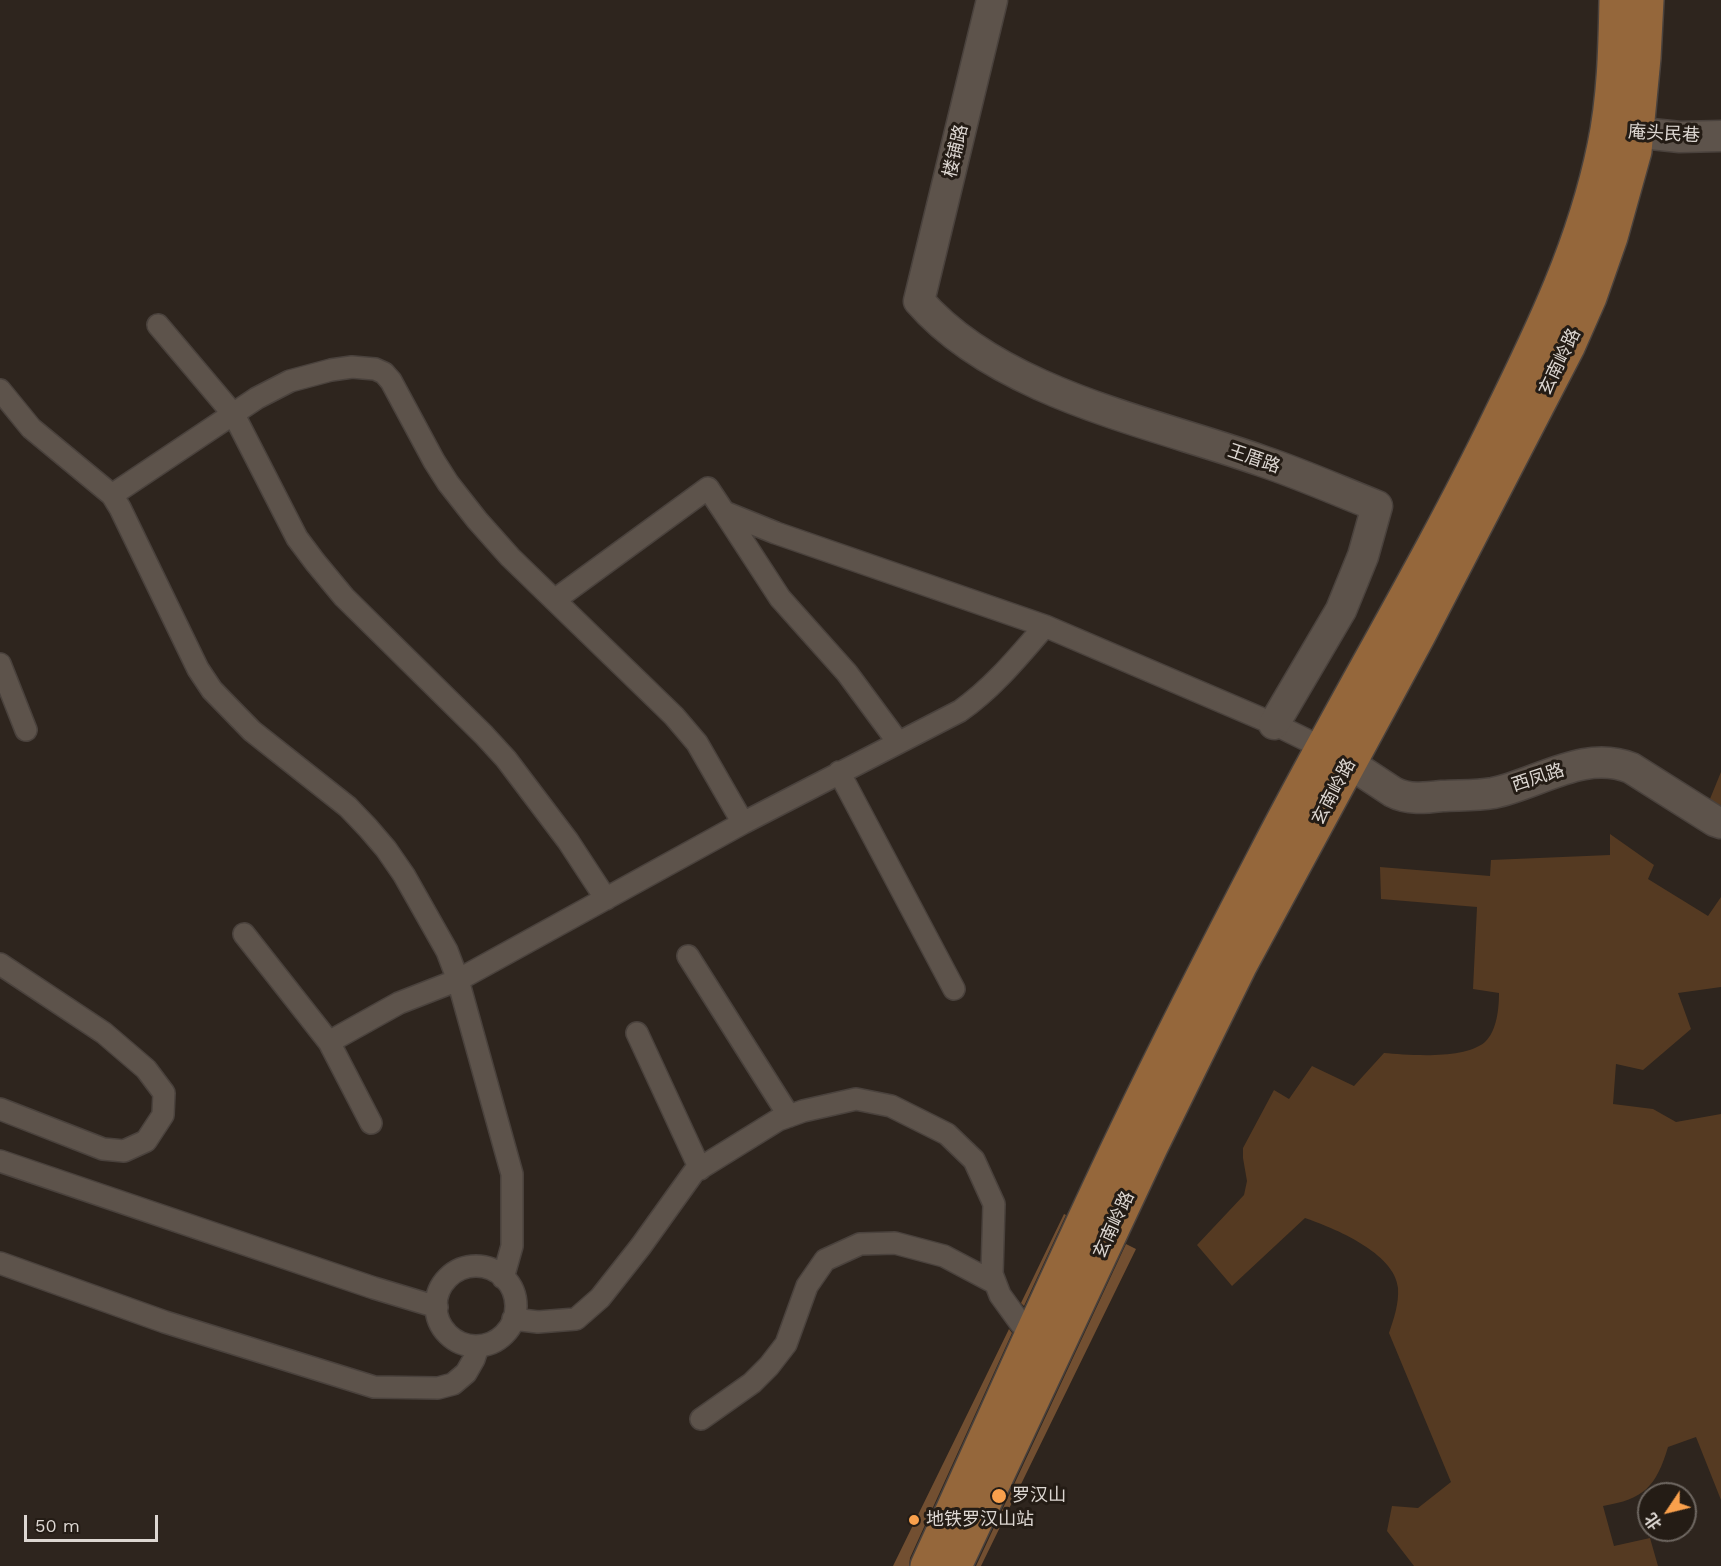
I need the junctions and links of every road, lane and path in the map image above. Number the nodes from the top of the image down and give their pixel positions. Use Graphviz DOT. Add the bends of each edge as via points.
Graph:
graph roads {
  1 [pos="992,0"];
  2 [pos="1616,0"];
  3 [pos="1647,0"];
  4 [pos="1622,131"];
  5 [pos="1721,136"];
  6 [pos="920,302"];
  7 [pos="158,325"];
  8 [pos="0,390"];
  9 [pos="234,415"];
  10 [pos="112,495"];
  11 [pos="724,512"];
  12 [pos="556,599"];
  13 [pos="1045,626"];
  14 [pos="0,664"];
  15 [pos="1274,724"];
  16 [pos="26,730"];
  17 [pos="898,742"];
  18 [pos="1336,756"];
  19 [pos="839,772"];
  20 [pos="743,823"];
  21 [pos="1721,823"];
  22 [pos="606,899"];
  23 [pos="244,934"];
  24 [pos="688,956"];
  25 [pos="0,964"];
  26 [pos="458,980"];
  27 [pos="954,989"];
  28 [pos="638,1033"];
  29 [pos="329,1042"];
  30 [pos="0,1108"];
  31 [pos="789,1116"];
  32 [pos="371,1123"];
  33 [pos="0,1161"];
  34 [pos="700,1168"];
  35 [pos="0,1263"];
  36 [pos="502,1278"];
  37 [pos="996,1283"];
  38 [pos="437,1307"];
  39 [pos="513,1319"];
  40 [pos="1021,1324"];
  41 [pos="478,1347"];
  42 [pos="702,1419"];
  43 [pos="927,1566"];
  44 [pos="955,1566"];
  1 -- 6 [label="street, 楼铺路"];
  2 -- 4 [label="main road, 玄南岭路" via="1613,85"];
  3 -- 4 [label="main road, 玄南岭路" via="1644,58"];
  4 -- 5 [label="street, 庵头民巷" via="1680,137"];
  4 -- 18 [label="main road, 玄南岭路" via="1635,152 1619,209 1567,311 1478,461 1405,629"];
  6 -- 15 [label="street, 王厝路" via="961,341 1047,388 1263,461 1377,506 1364,556 1341,610"];
  7 -- 9 [label="street"];
  8 -- 10 [label="street" via="31,428"];
  9 -- 10 [label="street"];
  9 -- 12 [label="street" via="274,389 306,376 367,366 384,373 462,502 510,557"];
  9 -- 22 [label="street" via="297,538 315,562 344,597 491,743 544,808"];
  10 -- 26 [label="street" via="212,690 252,731 348,807 380,842 435,928"];
  11 -- 12 [label="street" via="708,488"];
  11 -- 13 [label="street"];
  11 -- 17 [label="street" via="780,598 847,673"];
  12 -- 20 [label="street" via="685,728"];
  13 -- 15 [label="street"];
  13 -- 17 [label="street" via="976,700"];
  14 -- 16 [label="street"];
  15 -- 18 [label="street"];
  17 -- 19 [label="street"];
  18 -- 21 [label="street, 西凤路" via="1392,792 1415,798 1492,793 1584,764 1617,764 1631,768"];
  18 -- 43 [label="main road, 玄南岭路" via="1267,850 1125,1134"];
  18 -- 44 [label="main road, 玄南岭路"];
  19 -- 20 [label="street"];
  19 -- 27 [label="street"];
  20 -- 22 [label="street"];
  22 -- 26 [label="street"];
  23 -- 29 [label="street"];
  24 -- 31 [label="street"];
  25 -- 30 [label="street" via="104,1033 146,1069 164,1093 163,1115 146,1141 124,1151 103,1149"];
  26 -- 29 [label="street" via="399,1003"];
  26 -- 36 [label="street" via="512,1174 512,1246"];
  28 -- 34 [label="street"];
  29 -- 32 [label="street"];
  31 -- 34 [label="street"];
  31 -- 37 [label="street" via="856,1100 891,1106 946,1134 974,1160 994,1204 992,1274"];
  33 -- 38 [label="street"];
  34 -- 39 [label="street" via="600,1298 576,1319"];
  35 -- 41 [label="street" via="165,1322 374,1387 438,1388 453,1384 466,1373"];
  36 -- 38 [label="street" via="478,1266 460,1269 447,1278 438,1293"];
  36 -- 39 [label="street" via="514,1294"];
  37 -- 40 [label="street"];
  37 -- 42 [label="street" via="944,1256 895,1242 860,1244 825,1260 807,1286 786,1344 769,1366"];
  38 -- 41 [label="street" via="436,1313 448,1335 466,1346"];
  39 -- 41 [label="street" via="498,1340"];
}
